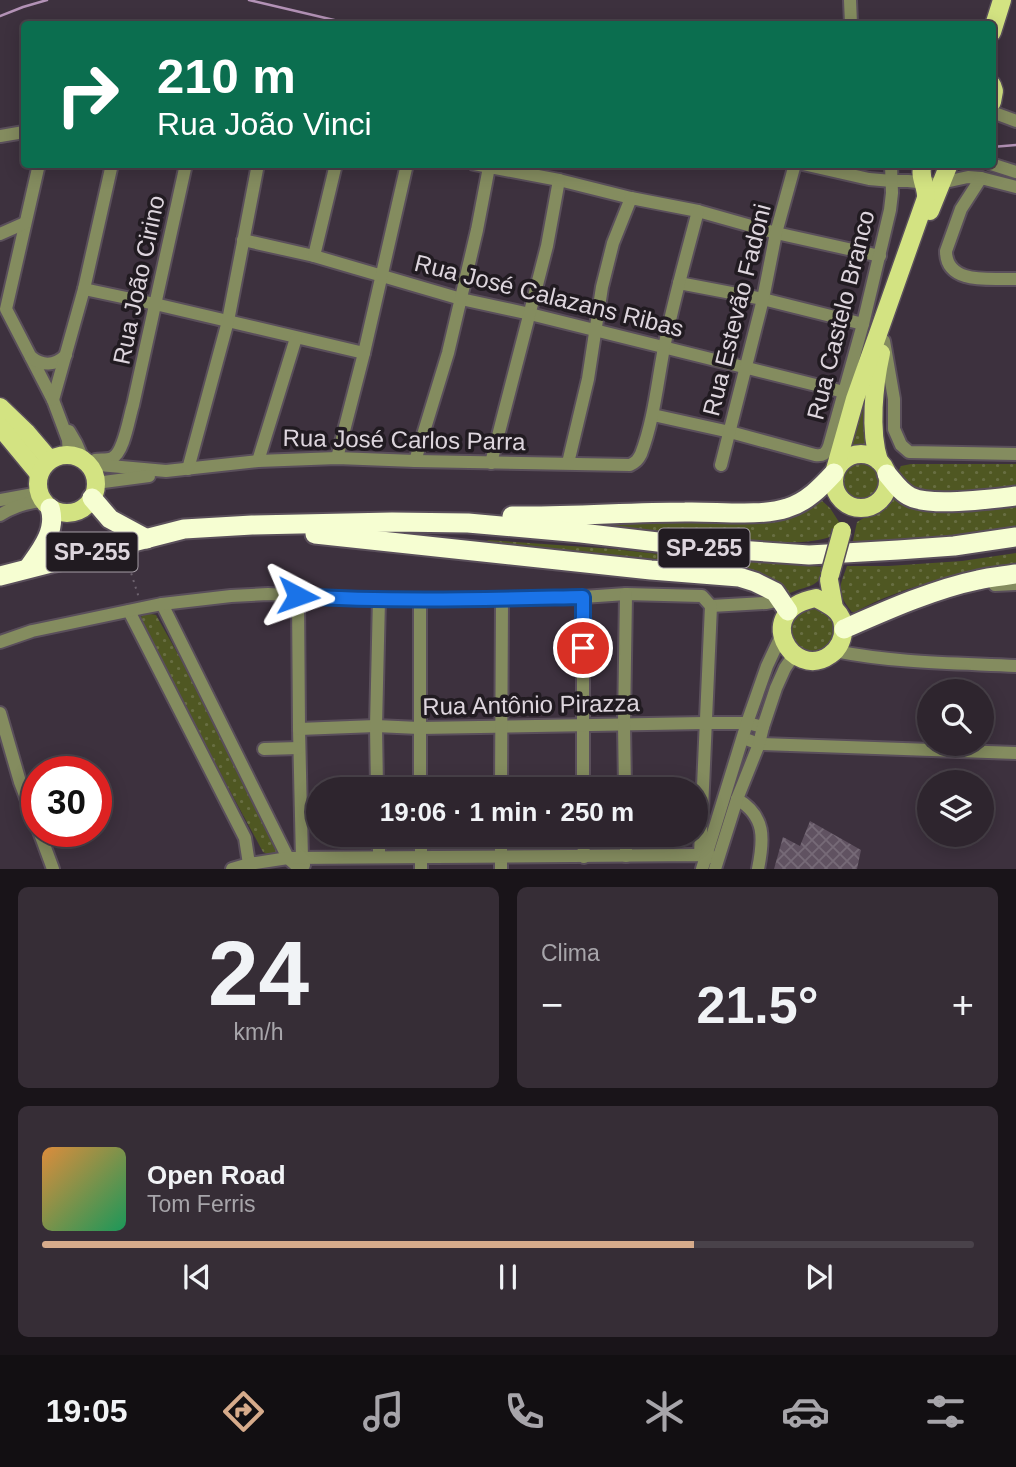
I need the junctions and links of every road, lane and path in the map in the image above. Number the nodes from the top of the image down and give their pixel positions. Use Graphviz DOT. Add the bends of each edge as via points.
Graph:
graph roads {
  1 [pos="850,0"];
  2 [pos="1002,0"];
  3 [pos="851,21"];
  4 [pos="995,21"];
  5 [pos="996,114"];
  6 [pos="1016,121"];
  7 [pos="21,132"];
  8 [pos="0,136"];
  9 [pos="996,166"];
  10 [pos="38,168"];
  11 [pos="111,168"];
  12 [pos="185,168"];
  13 [pos="257,168"];
  14 [pos="335,168"];
  15 [pos="406,168"];
  16 [pos="489,168"];
  17 [pos="494,168"];
  18 [pos="794,168"];
  19 [pos="890,168"];
  20 [pos="845,169"];
  21 [pos="1016,172"];
  22 [pos="929,177"];
  23 [pos="981,178"];
  24 [pos="559,180"];
  25 [pos="892,181"];
  26 [pos="1016,187"];
  27 [pos="631,198"];
  28 [pos="698,211"];
  29 [pos="25,223"];
  30 [pos="776,233"];
  31 [pos="0,234"];
  32 [pos="243,240"];
  33 [pos="314,256"];
  34 [pos="880,256"];
  35 [pos="382,275"];
  36 [pos="1016,279"];
  37 [pos="679,283"];
  38 [pos="84,289"];
  39 [pos="461,299"];
  40 [pos="763,299"];
  41 [pos="155,304"];
  42 [pos="530,314"];
  43 [pos="228,321"];
  44 [pos="863,324"];
  45 [pos="596,331"];
  46 [pos="296,338"];
  47 [pos="884,341"];
  48 [pos="664,348"];
  49 [pos="364,353"];
  50 [pos="66,355"];
  51 [pos="30,357"];
  52 [pos="745,367"];
  53 [pos="844,392"];
  54 [pos="53,400"];
  55 [pos="133,405"];
  56 [pos="0,407"];
  57 [pos="653,415"];
  58 [pos="0,427"];
  59 [pos="730,432"];
  60 [pos="1016,454"];
  61 [pos="337,458"];
  62 [pos="82,460"];
  63 [pos="258,461"];
  64 [pos="415,461"];
  65 [pos="491,463"];
  66 [pos="568,463"];
  67 [pos="721,465"];
  68 [pos="44,467"];
  69 [pos="883,467"];
  70 [pos="123,468"];
  71 [pos="188,469"];
  72 [pos="166,471"];
  73 [pos="834,473"];
  74 [pos="101,487"];
  75 [pos="1016,496"];
  76 [pos="0,500"];
  77 [pos="44,501"];
  78 [pos="842,502"];
  79 [pos="865,508"];
  80 [pos="0,515"];
  81 [pos="392,522"];
  82 [pos="252,525"];
  83 [pos="843,528"];
  84 [pos="1016,537"];
  85 [pos="147,540"];
  86 [pos="123,545"];
  87 [pos="29,568"];
  88 [pos="1016,574"];
  89 [pos="0,576"];
  90 [pos="830,578"];
  91 [pos="1016,584"];
  92 [pos="956,585"];
  93 [pos="626,594"];
  94 [pos="298,596"];
  95 [pos="583,597"];
  96 [pos="816,598"];
  97 [pos="379,599"];
  98 [pos="502,599"];
  99 [pos="420,600"];
  100 [pos="706,601"];
  101 [pos="162,604"];
  102 [pos="784,605"];
  103 [pos="834,608"];
  104 [pos="136,609"];
  105 [pos="844,629"];
  106 [pos="782,634"];
  107 [pos="0,642"];
  108 [pos="835,651"];
  109 [pos="794,654"];
  110 [pos="1016,666"];
  111 [pos="0,713"];
  112 [pos="705,723"];
  113 [pos="747,723"];
  114 [pos="583,724"];
  115 [pos="624,724"];
  116 [pos="376,726"];
  117 [pos="501,726"];
  118 [pos="763,727"];
  119 [pos="419,728"];
  120 [pos="299,729"];
  121 [pos="743,738"];
  122 [pos="759,744"];
  123 [pos="299,748"];
  124 [pos="264,749"];
  125 [pos="1016,753"];
  126 [pos="377,777"];
  127 [pos="420,777"];
  128 [pos="501,777"];
  129 [pos="583,777"];
  130 [pos="625,777"];
  131 [pos="21,785"];
  132 [pos="735,792"];
  133 [pos="45,847"];
  134 [pos="379,847"];
  135 [pos="584,847"];
  136 [pos="626,847"];
  137 [pos="626,856"];
  138 [pos="379,857"];
  139 [pos="584,857"];
  140 [pos="288,858"];
  141 [pos="708,861"];
  142 [pos="501,862"];
  143 [pos="421,863"];
  144 [pos="303,865"];
  145 [pos="248,866"];
  146 [pos="53,869"];
  147 [pos="232,869"];
  148 [pos="758,869"];
  1 -- 3 [label="street"];
  2 -- 4 [label="main road"];
  5 -- 6 [label="street"];
  7 -- 8 [label="street"];
  9 -- 21 [label="street"];
  10 -- 29 [label="street"];
  11 -- 38 [label="street"];
  12 -- 41 [label="street, Rua João Cirino"];
  13 -- 32 [label="street"];
  14 -- 33 [label="street"];
  15 -- 35 [label="street"];
  16 -- 39 [label="street"];
  17 -- 24 [label="street"];
  18 -- 30 [label="street, Rua Estevão Fadoni"];
  19 -- 25 [label="street, Rua Castelo Branco"];
  20 -- 25 [label="street" via="869,179"];
  22 -- 23 [label="street"];
  22 -- 25 [label="street"];
  22 -- 47 [label="main road"];
  22 -- 73 [label="main road" via="926,198 855,399"];
  23 -- 26 [label="street"];
  23 -- 36 [label="street" via="961,209 946,258 962,276"];
  24 -- 27 [label="street"];
  24 -- 42 [label="street"];
  25 -- 34 [label="street, Rua Castelo Branco"];
  27 -- 28 [label="street"];
  27 -- 45 [label="street" via="602,287"];
  28 -- 30 [label="street"];
  28 -- 37 [label="street"];
  29 -- 31 [label="street"];
  29 -- 51 [label="street" via="6,309"];
  30 -- 34 [label="street"];
  30 -- 40 [label="street, Rua Estevão Fadoni"];
  32 -- 33 [label="street, Rua José Calazans Ribas"];
  32 -- 43 [label="street"];
  33 -- 35 [label="street, Rua José Calazans Ribas"];
  34 -- 44 [label="street, Rua Castelo Branco"];
  35 -- 39 [label="street, Rua José Calazans Ribas"];
  35 -- 49 [label="street"];
  37 -- 40 [label="street"];
  37 -- 48 [label="street"];
  38 -- 41 [label="street"];
  38 -- 50 [label="street"];
  39 -- 42 [label="street, Rua José Calazans Ribas"];
  39 -- 64 [label="street"];
  40 -- 44 [label="street"];
  40 -- 52 [label="street, Rua Estevão Fadoni"];
  41 -- 43 [label="street"];
  41 -- 55 [label="street, Rua João Cirino"];
  42 -- 45 [label="street, Rua José Calazans Ribas"];
  42 -- 65 [label="street"];
  43 -- 46 [label="street"];
  43 -- 71 [label="street"];
  44 -- 53 [label="street, Rua Castelo Branco"];
  45 -- 48 [label="street, Rua José Calazans Ribas"];
  45 -- 66 [label="street"];
  46 -- 49 [label="street"];
  46 -- 63 [label="street"];
  47 -- 60 [label="street" via="894,429 909,452"];
  47 -- 69 [label="main road" via="873,439"];
  48 -- 52 [label="street, Rua José Calazans Ribas"];
  48 -- 57 [label="street"];
  49 -- 61 [label="street"];
  50 -- 51 [label="street" via="52,363"];
  50 -- 54 [label="street"];
  51 -- 54 [label="street"];
  52 -- 53 [label="street, Rua José Calazans Ribas"];
  52 -- 59 [label="street, Rua Estevão Fadoni"];
  53 -- 59 [label="street, Rua Castelo Branco" via="829,446 822,455"];
  54 -- 62 [label="street"];
  55 -- 62 [label="street" via="119,452 113,458"];
  55 -- 70 [label="street"];
  56 -- 68 [label="main road" via="27,433"];
  57 -- 59 [label="street"];
  57 -- 66 [label="street, Rua José Carlos Parra" via="635,463"];
  58 -- 68 [label="main road"];
  59 -- 67 [label="street, Rua Estevão Fadoni"];
  61 -- 63 [label="street, Rua José Carlos Parra"];
  61 -- 64 [label="street, Rua José Carlos Parra"];
  62 -- 68 [label="main road" via="59,455"];
  62 -- 70 [label="street, Rua José Carlos Parra"];
  62 -- 74 [label="main road"];
  63 -- 71 [label="street, Rua José Carlos Parra"];
  64 -- 65 [label="street, Rua José Carlos Parra"];
  65 -- 66 [label="street, Rua José Carlos Parra"];
  68 -- 77 [label="main road" via="37,483"];
  69 -- 73 [label="main road" via="868,454 859,453 842,460"];
  69 -- 75 [label="highway" via="908,496 925,502"];
  69 -- 79 [label="main road" via="886,492"];
  70 -- 72 [label="street, Rua José Carlos Parra"];
  70 -- 74 [label="street"];
  71 -- 72 [label="street, Rua José Carlos Parra"];
  72 -- 74 [label="street, Rua José Carlos Parra"];
  73 -- 78 [label="main road" via="833,485"];
  73 -- 81 [label="highway, SP-255" via="802,501 769,512 452,515"];
  74 -- 77 [label="main road" via="86,506 69,513"];
  74 -- 85 [label="highway" via="110,519"];
  76 -- 77 [label="street"];
  77 -- 80 [label="street" via="13,507"];
  77 -- 87 [label="highway" via="52,512 51,523 46,543"];
  78 -- 79 [label="main road"];
  78 -- 83 [label="main road"];
  79 -- 83 [label="main road"];
  81 -- 82 [label="highway, SP-255"];
  81 -- 84 [label="highway, SP-255" via="468,523 809,555 898,551"];
  82 -- 85 [label="highway, SP-255" via="184,529"];
  82 -- 102 [label="highway, SP-255" via="739,578 767,587"];
  83 -- 90 [label="main road, bridge"];
  85 -- 86 [label="highway, SP-255"];
  86 -- 87 [label="highway, SP-255"];
  86 -- 104 [label="path"];
  87 -- 89 [label="highway, SP-255"];
  88 -- 92 [label="highway"];
  90 -- 96 [label="main road"];
  90 -- 103 [label="main road"];
  91 -- 92 [label="street"];
  92 -- 105 [label="highway"];
  93 -- 95 [label="street"];
  93 -- 100 [label="street"];
  93 -- 115 [label="street"];
  94 -- 97 [label="street"];
  94 -- 101 [label="street" via="231,596"];
  94 -- 120 [label="street"];
  95 -- 98 [label="street"];
  95 -- 114 [label="street"];
  96 -- 102 [label="main road"];
  96 -- 103 [label="main road"];
  97 -- 99 [label="street"];
  97 -- 116 [label="street"];
  98 -- 99 [label="street"];
  98 -- 117 [label="street"];
  99 -- 119 [label="street"];
  100 -- 102 [label="street"];
  100 -- 112 [label="street"];
  101 -- 104 [label="street"];
  101 -- 140 [label="street"];
  102 -- 106 [label="main road"];
  103 -- 105 [label="main road"];
  104 -- 107 [label="street"];
  104 -- 145 [label="street" via="245,838"];
  105 -- 108 [label="main road"];
  106 -- 109 [label="main road"];
  106 -- 113 [label="street"];
  108 -- 109 [label="main road" via="809,661"];
  108 -- 110 [label="street" via="912,662"];
  109 -- 118 [label="street"];
  111 -- 131 [label="street"];
  112 -- 113 [label="street, Rua Antônio Pirazza"];
  112 -- 115 [label="street, Rua Antônio Pirazza"];
  112 -- 141 [label="street"];
  113 -- 118 [label="street, Rua Antônio Pirazza"];
  113 -- 121 [label="street"];
  114 -- 115 [label="street, Rua Antônio Pirazza"];
  114 -- 117 [label="street, Rua Antônio Pirazza"];
  114 -- 129 [label="street"];
  115 -- 130 [label="street"];
  116 -- 119 [label="street, Rua Antônio Pirazza"];
  116 -- 120 [label="street, Rua Antônio Pirazza"];
  116 -- 126 [label="street"];
  117 -- 119 [label="street, Rua Antônio Pirazza"];
  117 -- 128 [label="street"];
  118 -- 122 [label="street"];
  119 -- 127 [label="street"];
  120 -- 123 [label="street"];
  121 -- 122 [label="street"];
  121 -- 132 [label="street"];
  122 -- 125 [label="street"];
  122 -- 132 [label="street"];
  123 -- 124 [label="street"];
  123 -- 144 [label="street"];
  132 -- 141 [label="street"];
  132 -- 148 [label="street" via="760,826 763,846"];
  133 -- 146 [label="street"];
  134 -- 138 [label="street"];
  135 -- 139 [label="street"];
  136 -- 137 [label="street"];
  137 -- 139 [label="street"];
  137 -- 141 [label="street"];
  138 -- 143 [label="street"];
  138 -- 144 [label="street"];
  139 -- 142 [label="street"];
  140 -- 144 [label="street"];
  140 -- 145 [label="street"];
  142 -- 143 [label="street"];
  145 -- 147 [label="street"];
}
